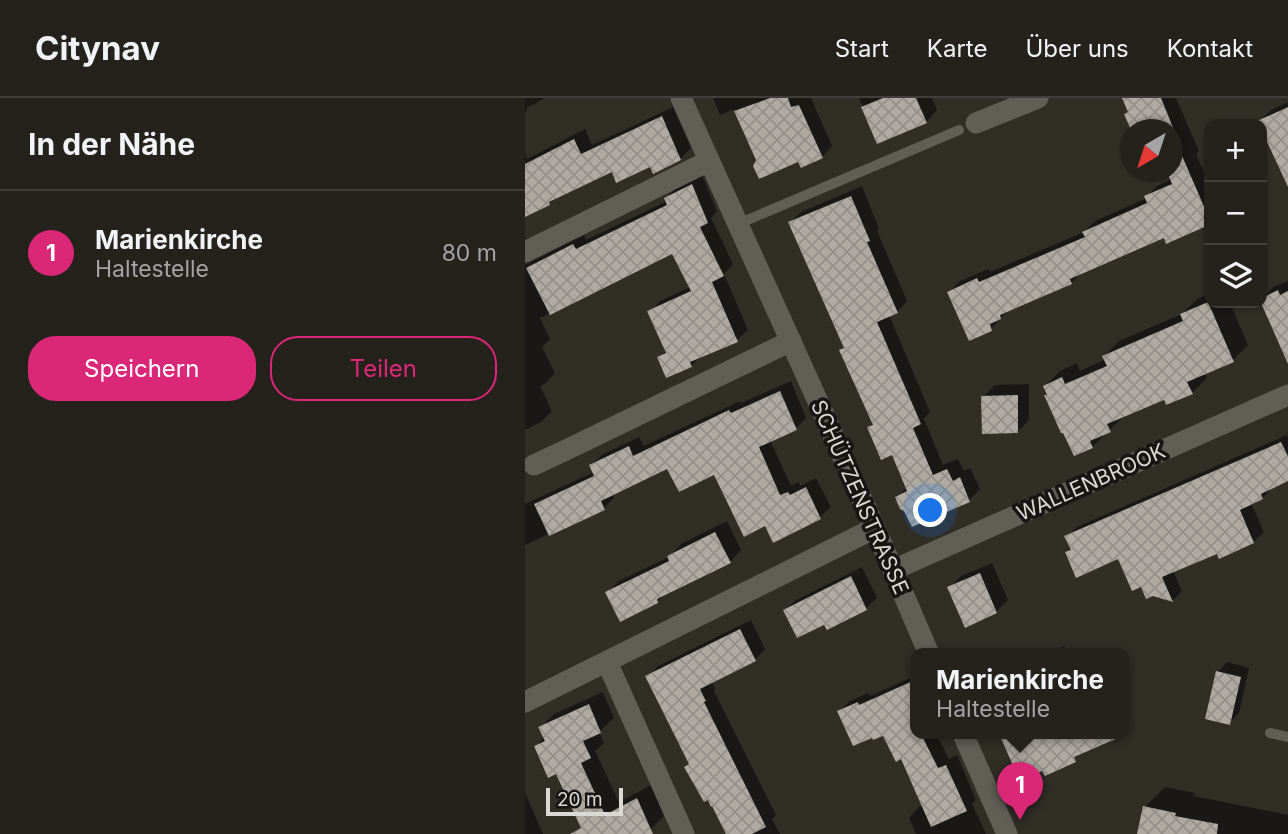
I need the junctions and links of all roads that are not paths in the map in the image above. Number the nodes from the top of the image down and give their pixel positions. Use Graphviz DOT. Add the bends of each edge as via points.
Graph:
graph roads {
  1 [pos="681,98"];
  2 [pos="1038,98"];
  3 [pos="967,127"];
  4 [pos="709,161"];
  5 [pos="738,224"];
  6 [pos="525,253"];
  7 [pos="790,341"];
  8 [pos="1288,395"];
  9 [pos="534,465"];
  10 [pos="875,528"];
  11 [pos="893,570"];
  12 [pos="926,648"];
  13 [pos="607,662"];
  14 [pos="525,702"];
  15 [pos="1270,733"];
  16 [pos="1288,737"];
  17 [pos="965,739"];
  18 [pos="684,834"];
  19 [pos="1007,834"];
  1 -- 4 [label="street, SCHÜTZENSTRASSE"];
  2 -- 3 [label="street"];
  3 -- 5 [label="lane"];
  4 -- 5 [label="street, SCHÜTZENSTRASSE"];
  4 -- 6 [label="street"];
  5 -- 7 [label="street, SCHÜTZENSTRASSE"];
  7 -- 9 [label="street"];
  7 -- 10 [label="street, SCHÜTZENSTRASSE"];
  8 -- 11 [label="street, WALLENBROOK"];
  10 -- 11 [label="street, SCHÜTZENSTRASSE"];
  10 -- 13 [label="street"];
  11 -- 12 [label="street, SCHÜTZENSTRASSE"];
  13 -- 14 [label="street"];
  13 -- 18 [label="street"];
  15 -- 16 [label="lane"];
  17 -- 19 [label="street"];
}
